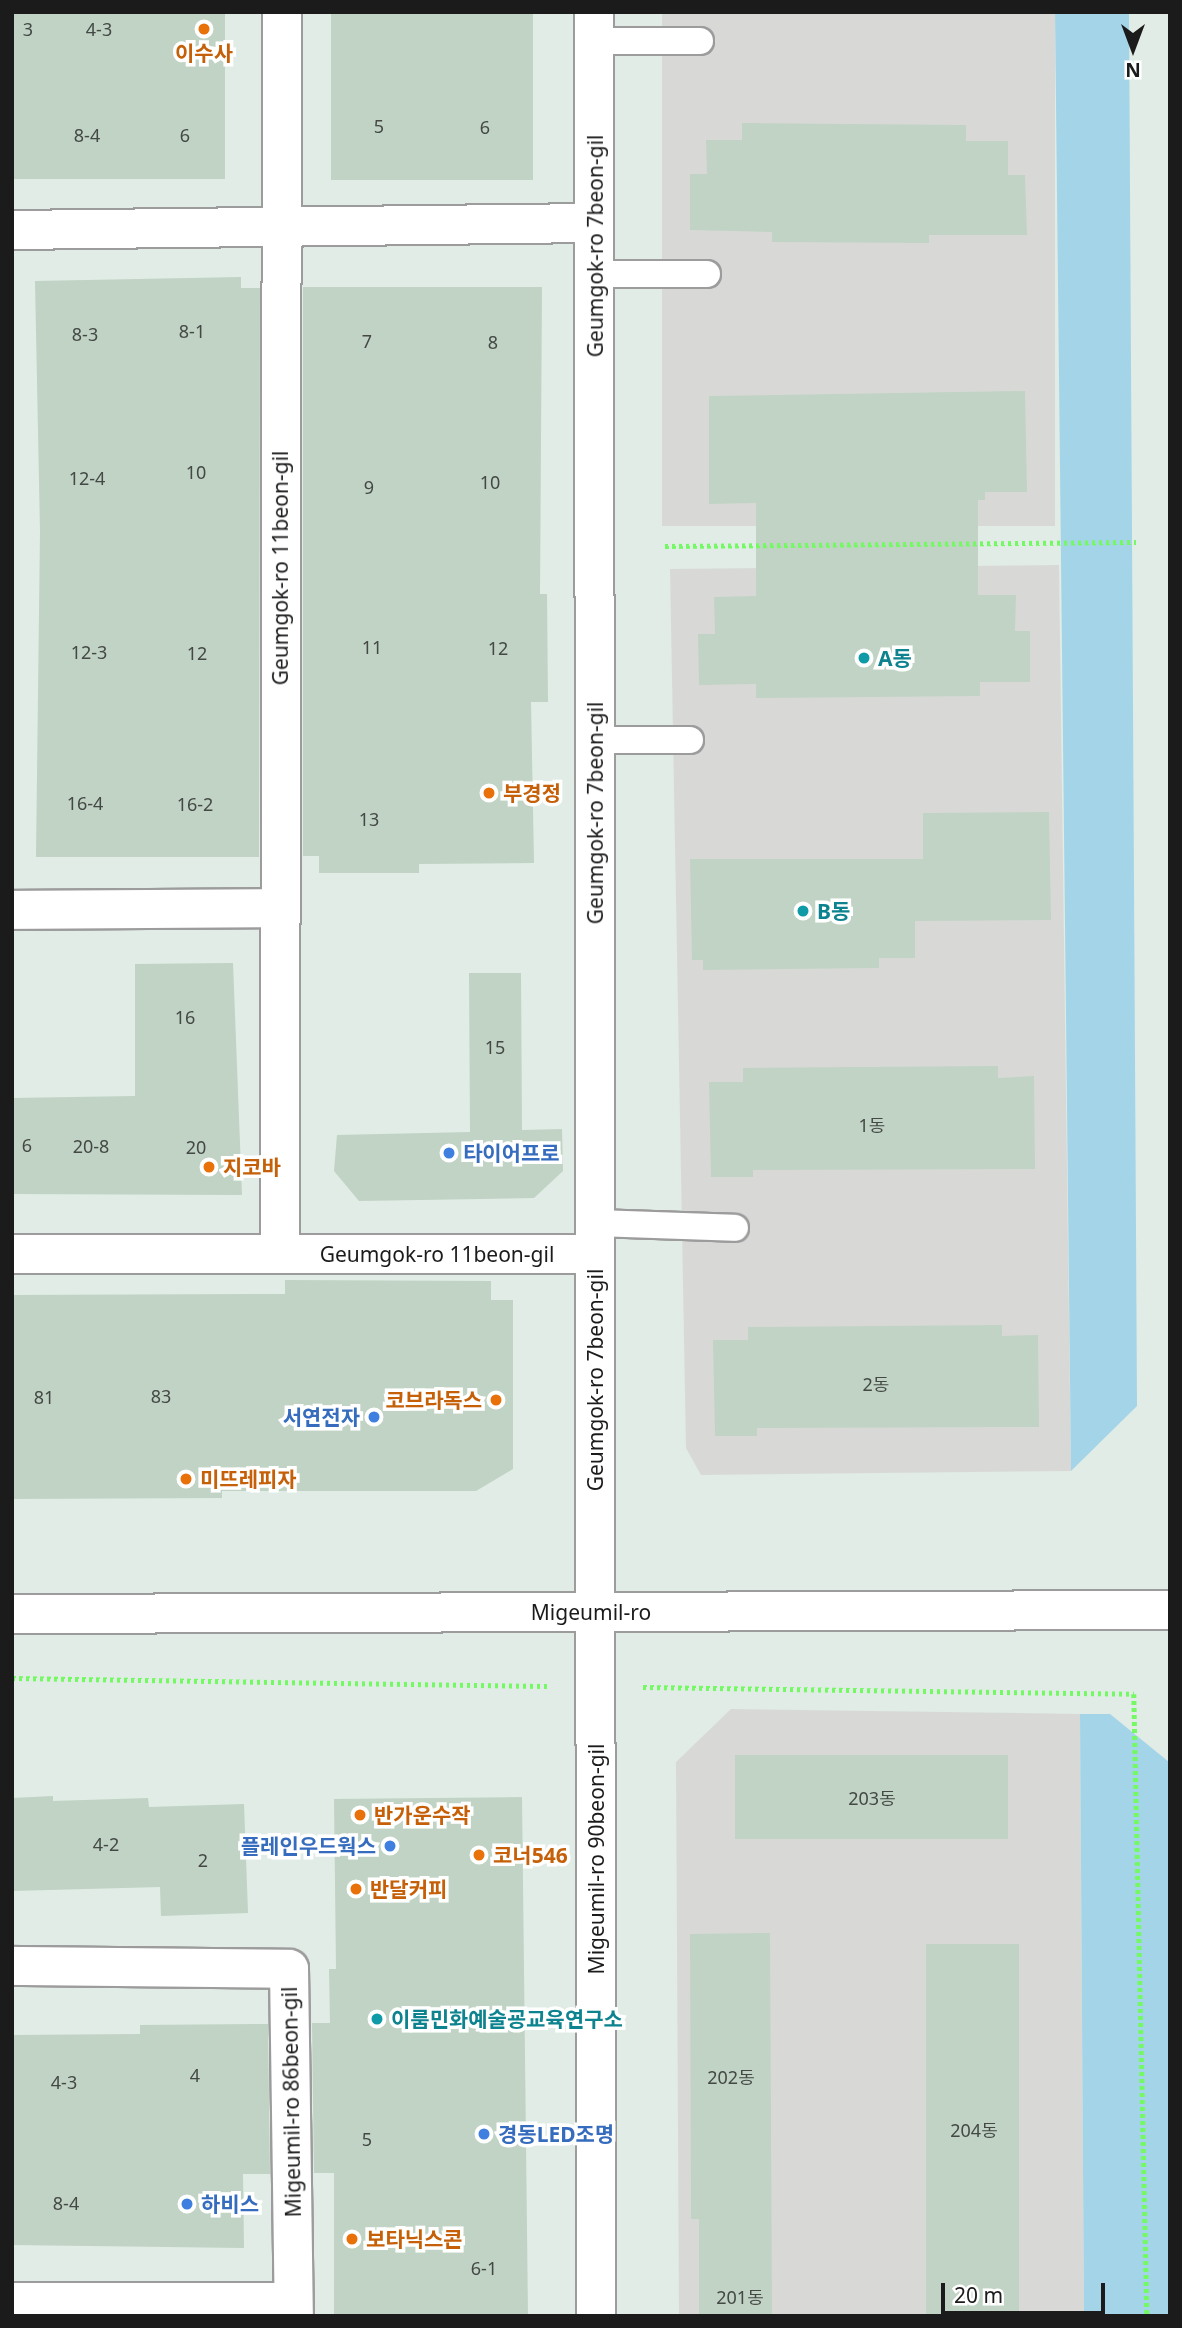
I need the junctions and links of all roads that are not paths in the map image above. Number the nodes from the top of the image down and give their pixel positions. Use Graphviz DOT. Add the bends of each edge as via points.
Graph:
graph roads {
  1 [pos="282,12"];
  2 [pos="594,26"];
  3 [pos="700,41"];
  4 [pos="594,223"];
  5 [pos="279,227"];
  6 [pos="12,230"];
  7 [pos="594,274"];
  8 [pos="707,274"];
  9 [pos="595,740"];
  10 [pos="690,740"];
  11 [pos="279,908"];
  12 [pos="12,910"];
  13 [pos="735,1228"];
  14 [pos="595,1239"];
  15 [pos="12,1254"];
  16 [pos="279,1254"];
  17 [pos="1170,1610"];
  18 [pos="596,1613"];
  19 [pos="12,1614"];
  20 [pos="12,1966"];
  21 [pos="12,2302"];
  22 [pos="294,2309"];
  23 [pos="596,2316"];
  1 -- 5 [label="street, Geumgok-ro 11beon-gil"];
  2 -- 3 [label="lane"];
  2 -- 4 [label="street, Geumgok-ro 7beon-gil"];
  4 -- 5 [label="street"];
  4 -- 7 [label="street, Geumgok-ro 7beon-gil"];
  5 -- 6 [label="street"];
  5 -- 11 [label="street, Geumgok-ro 11beon-gil"];
  7 -- 8 [label="lane"];
  7 -- 9 [label="street, Geumgok-ro 7beon-gil"];
  9 -- 10 [label="lane"];
  9 -- 14 [label="street, Geumgok-ro 7beon-gil"];
  11 -- 12 [label="street"];
  11 -- 16 [label="street, Geumgok-ro 11beon-gil"];
  13 -- 14 [label="lane"];
  14 -- 16 [label="street, Geumgok-ro 11beon-gil"];
  14 -- 18 [label="street, Geumgok-ro 7beon-gil"];
  15 -- 16 [label="street, Geumgok-ro 11beon-gil"];
  17 -- 18 [label="street, Migeumil-ro"];
  18 -- 19 [label="street, Migeumil-ro"];
  18 -- 23 [label="street, Migeumil-ro 90beon-gil"];
  20 -- 22 [label="street, Migeumil-ro 86beon-gil" via="289,1969"];
  21 -- 22 [label="street, Migeumil-ro 86beon-gil"];
}
